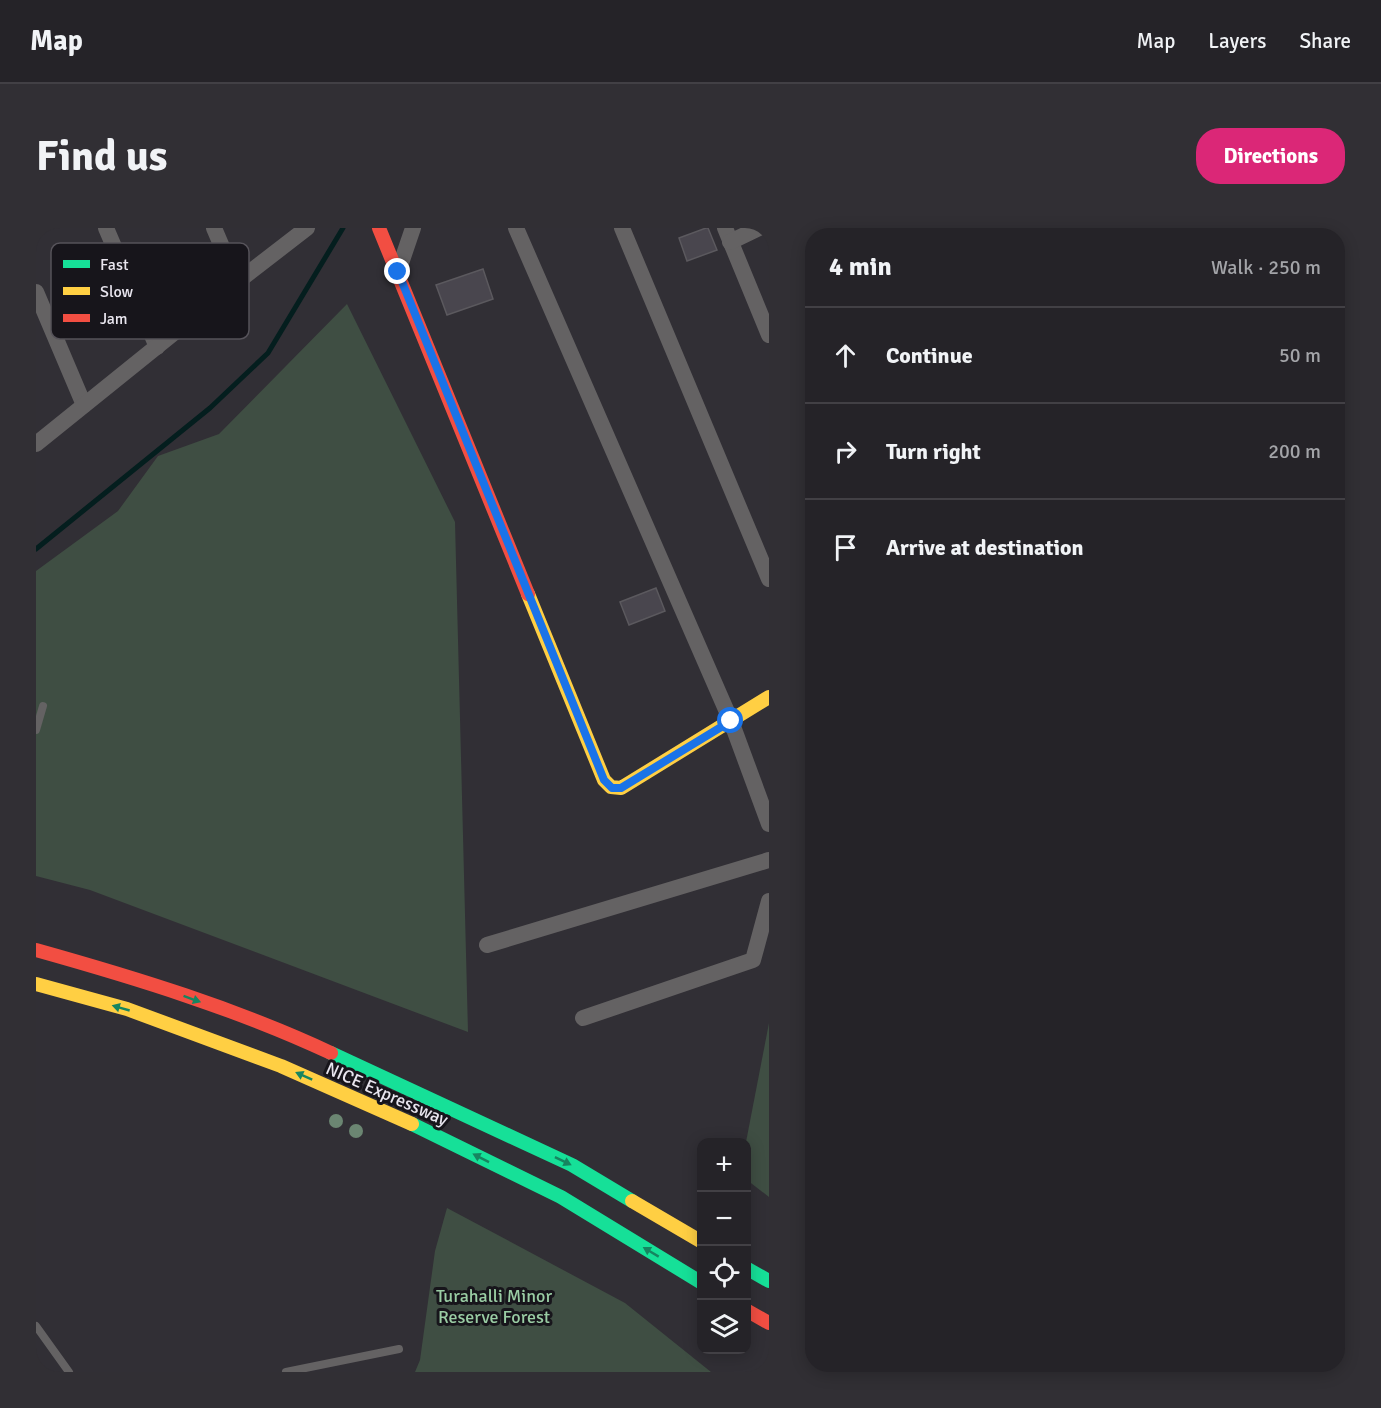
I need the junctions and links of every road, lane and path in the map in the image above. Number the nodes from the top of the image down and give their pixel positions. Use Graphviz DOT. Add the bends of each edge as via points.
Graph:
graph roads {
  1 [pos="106,228"];
  2 [pos="214,228"];
  3 [pos="307,228"];
  4 [pos="379,228"];
  5 [pos="413,228"];
  6 [pos="516,228"];
  7 [pos="622,228"];
  8 [pos="759,228"];
  9 [pos="727,235"];
  10 [pos="112,243"];
  11 [pos="220,243"];
  12 [pos="398,272"];
  13 [pos="249,273"];
  14 [pos="36,292"];
  15 [pos="51,327"];
  16 [pos="769,335"];
  17 [pos="56,339"];
  18 [pos="154,339"];
  19 [pos="167,339"];
  20 [pos="157,347"];
  21 [pos="84,405"];
  22 [pos="36,444"];
  23 [pos="769,579"];
  24 [pos="769,697"];
  25 [pos="43,706"];
  26 [pos="731,721"];
  27 [pos="36,730"];
  28 [pos="769,824"];
  29 [pos="769,860"];
  30 [pos="769,901"];
  31 [pos="487,945"];
  32 [pos="36,950"];
  33 [pos="36,984"];
  34 [pos="583,1018"];
  35 [pos="697,1239"];
  36 [pos="751,1270"];
  37 [pos="697,1280"];
  38 [pos="769,1281"];
  39 [pos="751,1312"];
  40 [pos="769,1323"];
  41 [pos="36,1326"];
  42 [pos="399,1349"];
  43 [pos="69,1372"];
  44 [pos="286,1372"];
  1 -- 10 [label="street"];
  2 -- 11 [label="street"];
  3 -- 13 [label="street"];
  4 -- 12 [label="main road"];
  5 -- 12 [label="street"];
  6 -- 26 [label="street"];
  7 -- 23 [label="street"];
  8 -- 9 [label="street"];
  9 -- 16 [label="street"];
  12 -- 26 [label="main road" via="604,780 612,788 621,788"];
  14 -- 15 [label="street"];
  17 -- 21 [label="street"];
  18 -- 20 [label="street"];
  19 -- 20 [label="street"];
  20 -- 21 [label="street"];
  21 -- 22 [label="street"];
  24 -- 26 [label="main road"];
  25 -- 27 [label="lane"];
  26 -- 28 [label="street"];
  29 -- 31 [label="street"];
  30 -- 34 [label="street" via="753,960"];
  32 -- 35 [label="main road, NICE Expressway, one-way" via="132,977 297,1037 572,1165"];
  37 -- 33 [label="main road, NICE Expressway, one-way" via="561,1197 429,1132 281,1066 127,1010"];
  36 -- 38 [label="main road"];
  39 -- 40 [label="main road"];
  41 -- 43 [label="lane"];
  42 -- 44 [label="lane"];
}
